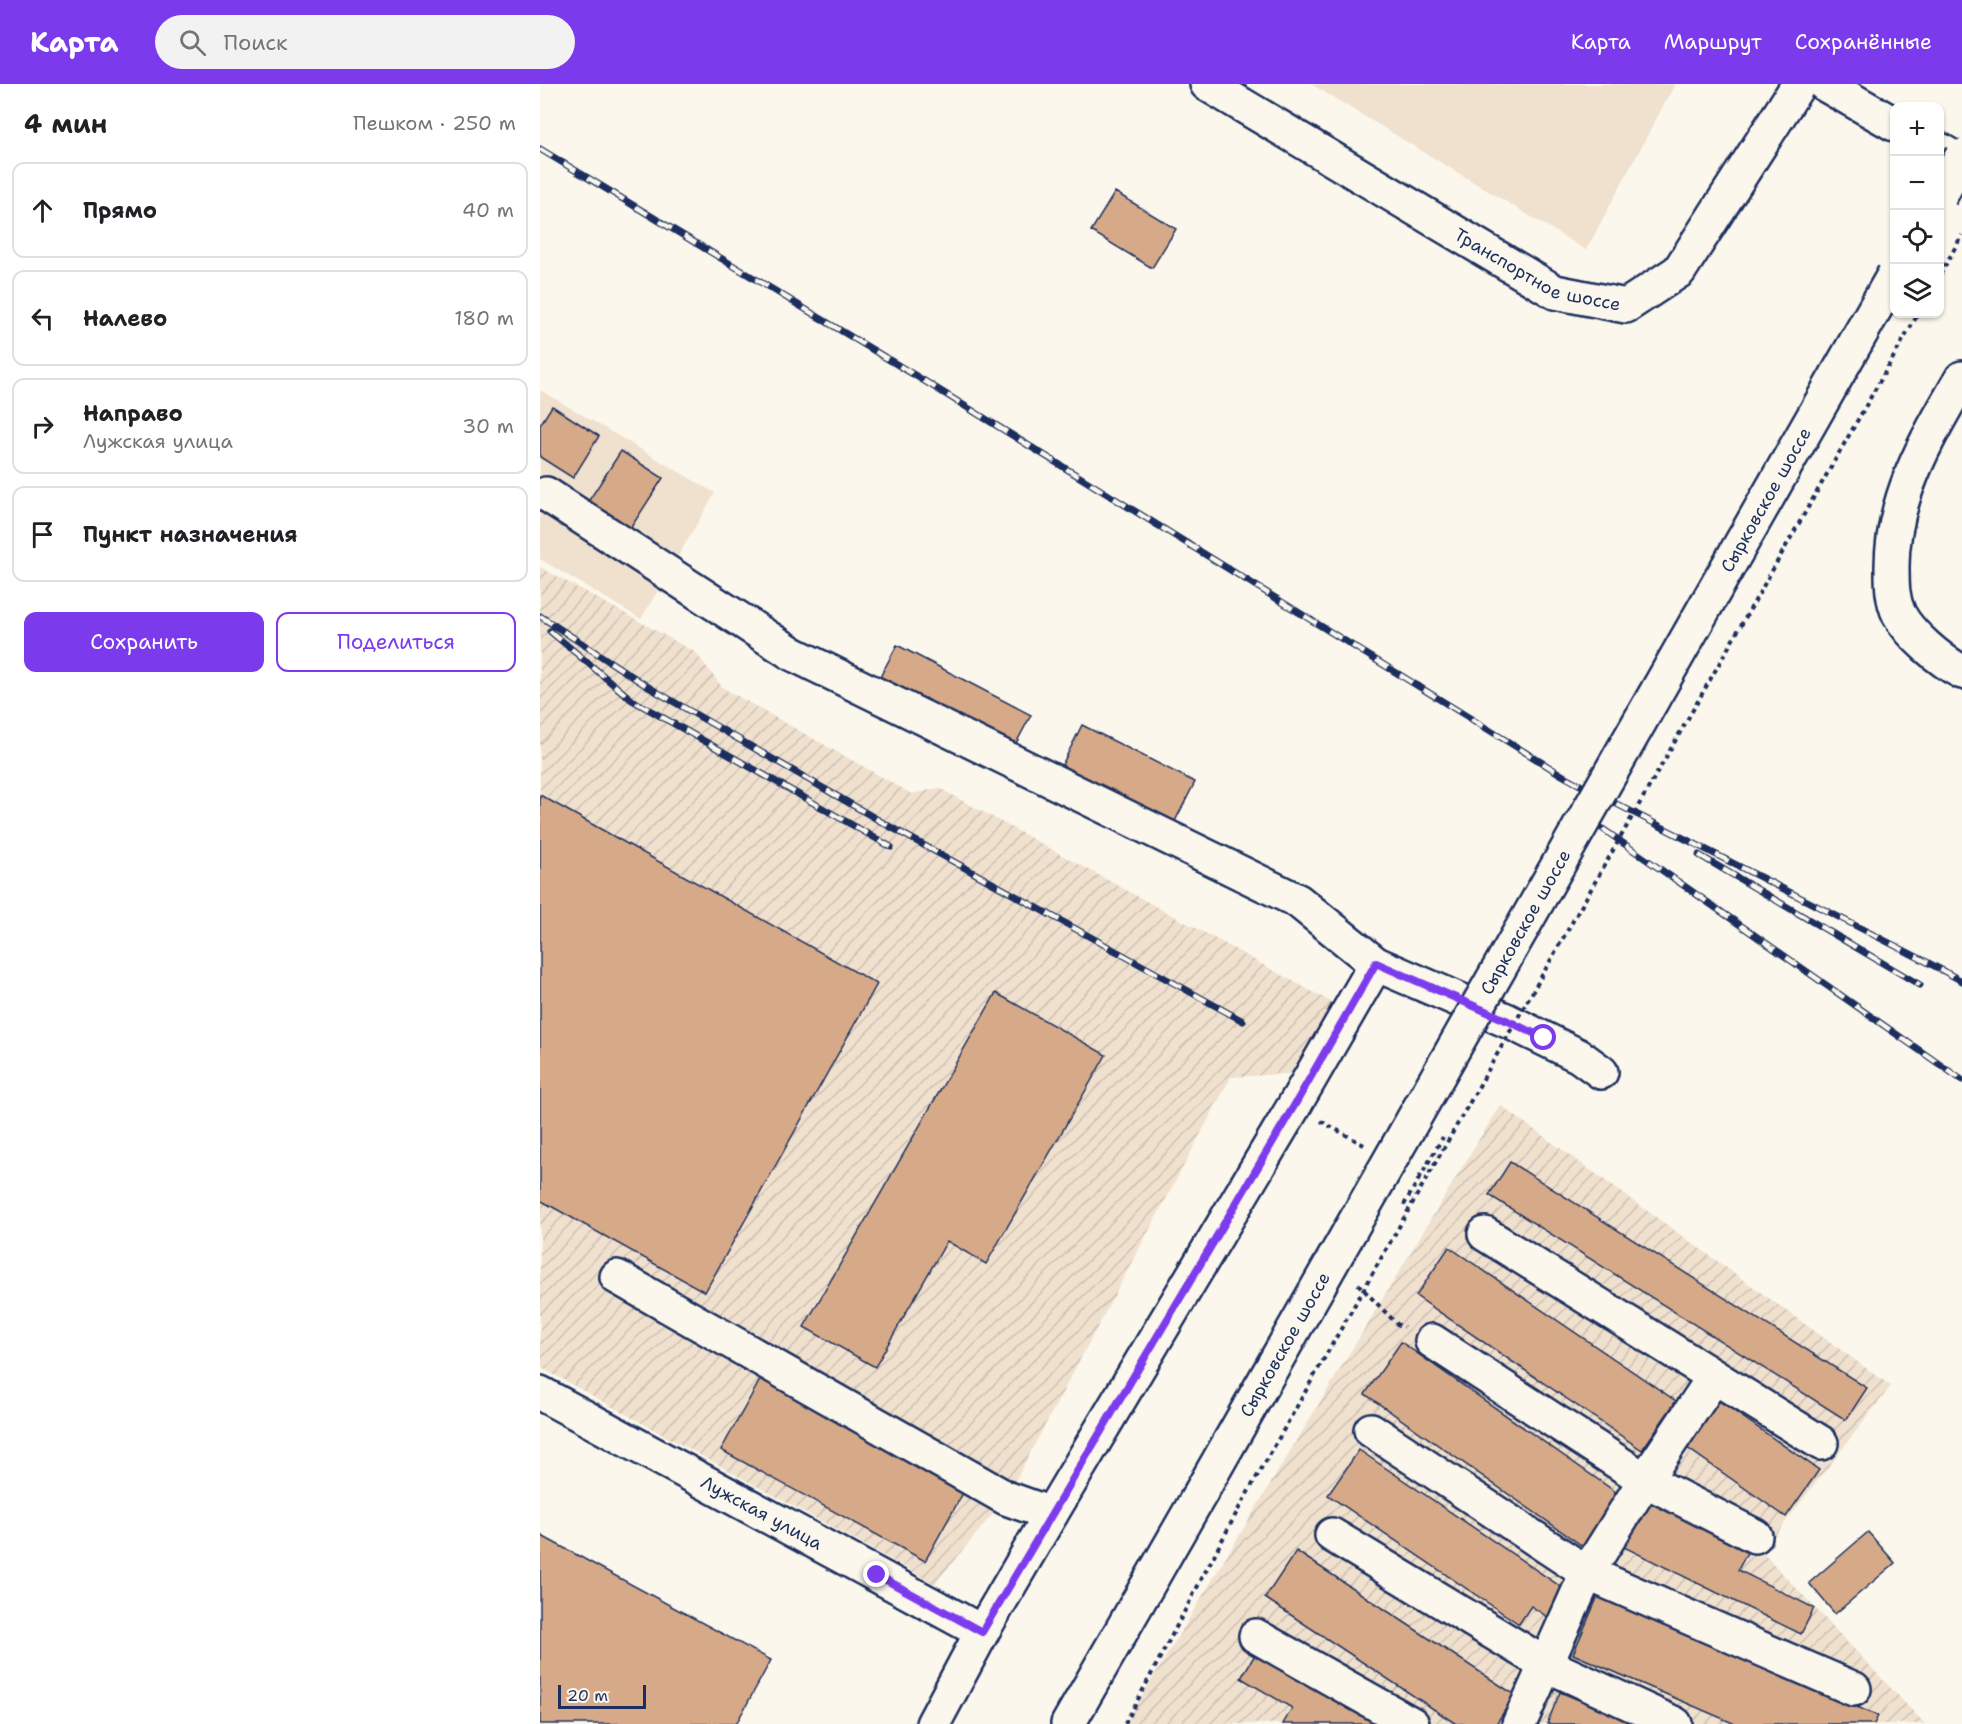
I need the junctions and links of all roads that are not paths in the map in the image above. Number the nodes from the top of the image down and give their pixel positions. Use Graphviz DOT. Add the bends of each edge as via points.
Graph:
graph roads {
  1 [pos="1207,84"];
  2 [pos="1799,84"];
  3 [pos="1824,84"];
  4 [pos="1890,122"];
  5 [pos="1944,152"];
  6 [pos="1962,156"];
  7 [pos="1962,163"];
  8 [pos="1944,189"];
  9 [pos="1890,282"];
  10 [pos="1962,378"];
  11 [pos="546,494"];
  12 [pos="1962,672"];
  13 [pos="1376,963"];
  14 [pos="1601,1072"];
  15 [pos="1485,1234"];
  16 [pos="617,1277"];
  17 [pos="1432,1341"];
  18 [pos="1714,1377"];
  19 [pos="540,1393"];
  20 [pos="1371,1430"];
  21 [pos="1821,1443"];
  22 [pos="1645,1480"];
  23 [pos="1052,1514"];
  24 [pos="1332,1535"];
  25 [pos="1755,1536"];
  26 [pos="1587,1573"];
  27 [pos="982,1632"];
  28 [pos="1256,1636"];
  29 [pos="1545,1664"];
  30 [pos="1854,1689"];
  31 [pos="933,1724"];
  32 [pos="1068,1724"];
  33 [pos="1413,1724"];
  34 [pos="1519,1724"];
  35 [pos="1676,1724"];
  1 -- 2 [label="main road, Транспортное шоссе" via="1555,292 1626,306 1679,271"];
  3 -- 4 [label="main road"];
  5 -- 7 [label="main road"];
  6 -- 8 [label="main road, bridge"];
  9 -- 32 [label="main road, Сырковское шоссе, bridge"];
  10 -- 12 [label="main road" via="1923,446 1902,503 1892,557 1893,592 1899,614 1912,632"];
  11 -- 13 [label="main road" via="793,654 1298,901"];
  13 -- 14 [label="main road" via="1508,1021 1579,1056"];
  13 -- 23 [label="main road"];
  15 -- 18 [label="main road"];
  16 -- 23 [label="main road" via="1006,1498"];
  17 -- 22 [label="main road"];
  18 -- 21 [label="main road"];
  18 -- 22 [label="main road"];
  19 -- 27 [label="main road, Лужская улица"];
  20 -- 26 [label="main road"];
  22 -- 25 [label="main road"];
  22 -- 26 [label="main road"];
  23 -- 27 [label="main road"];
  24 -- 29 [label="main road"];
  26 -- 29 [label="main road"];
  26 -- 30 [label="main road"];
  27 -- 31 [label="main road"];
  28 -- 33 [label="main road"];
  29 -- 34 [label="main road"];
  29 -- 35 [label="main road"];
}
